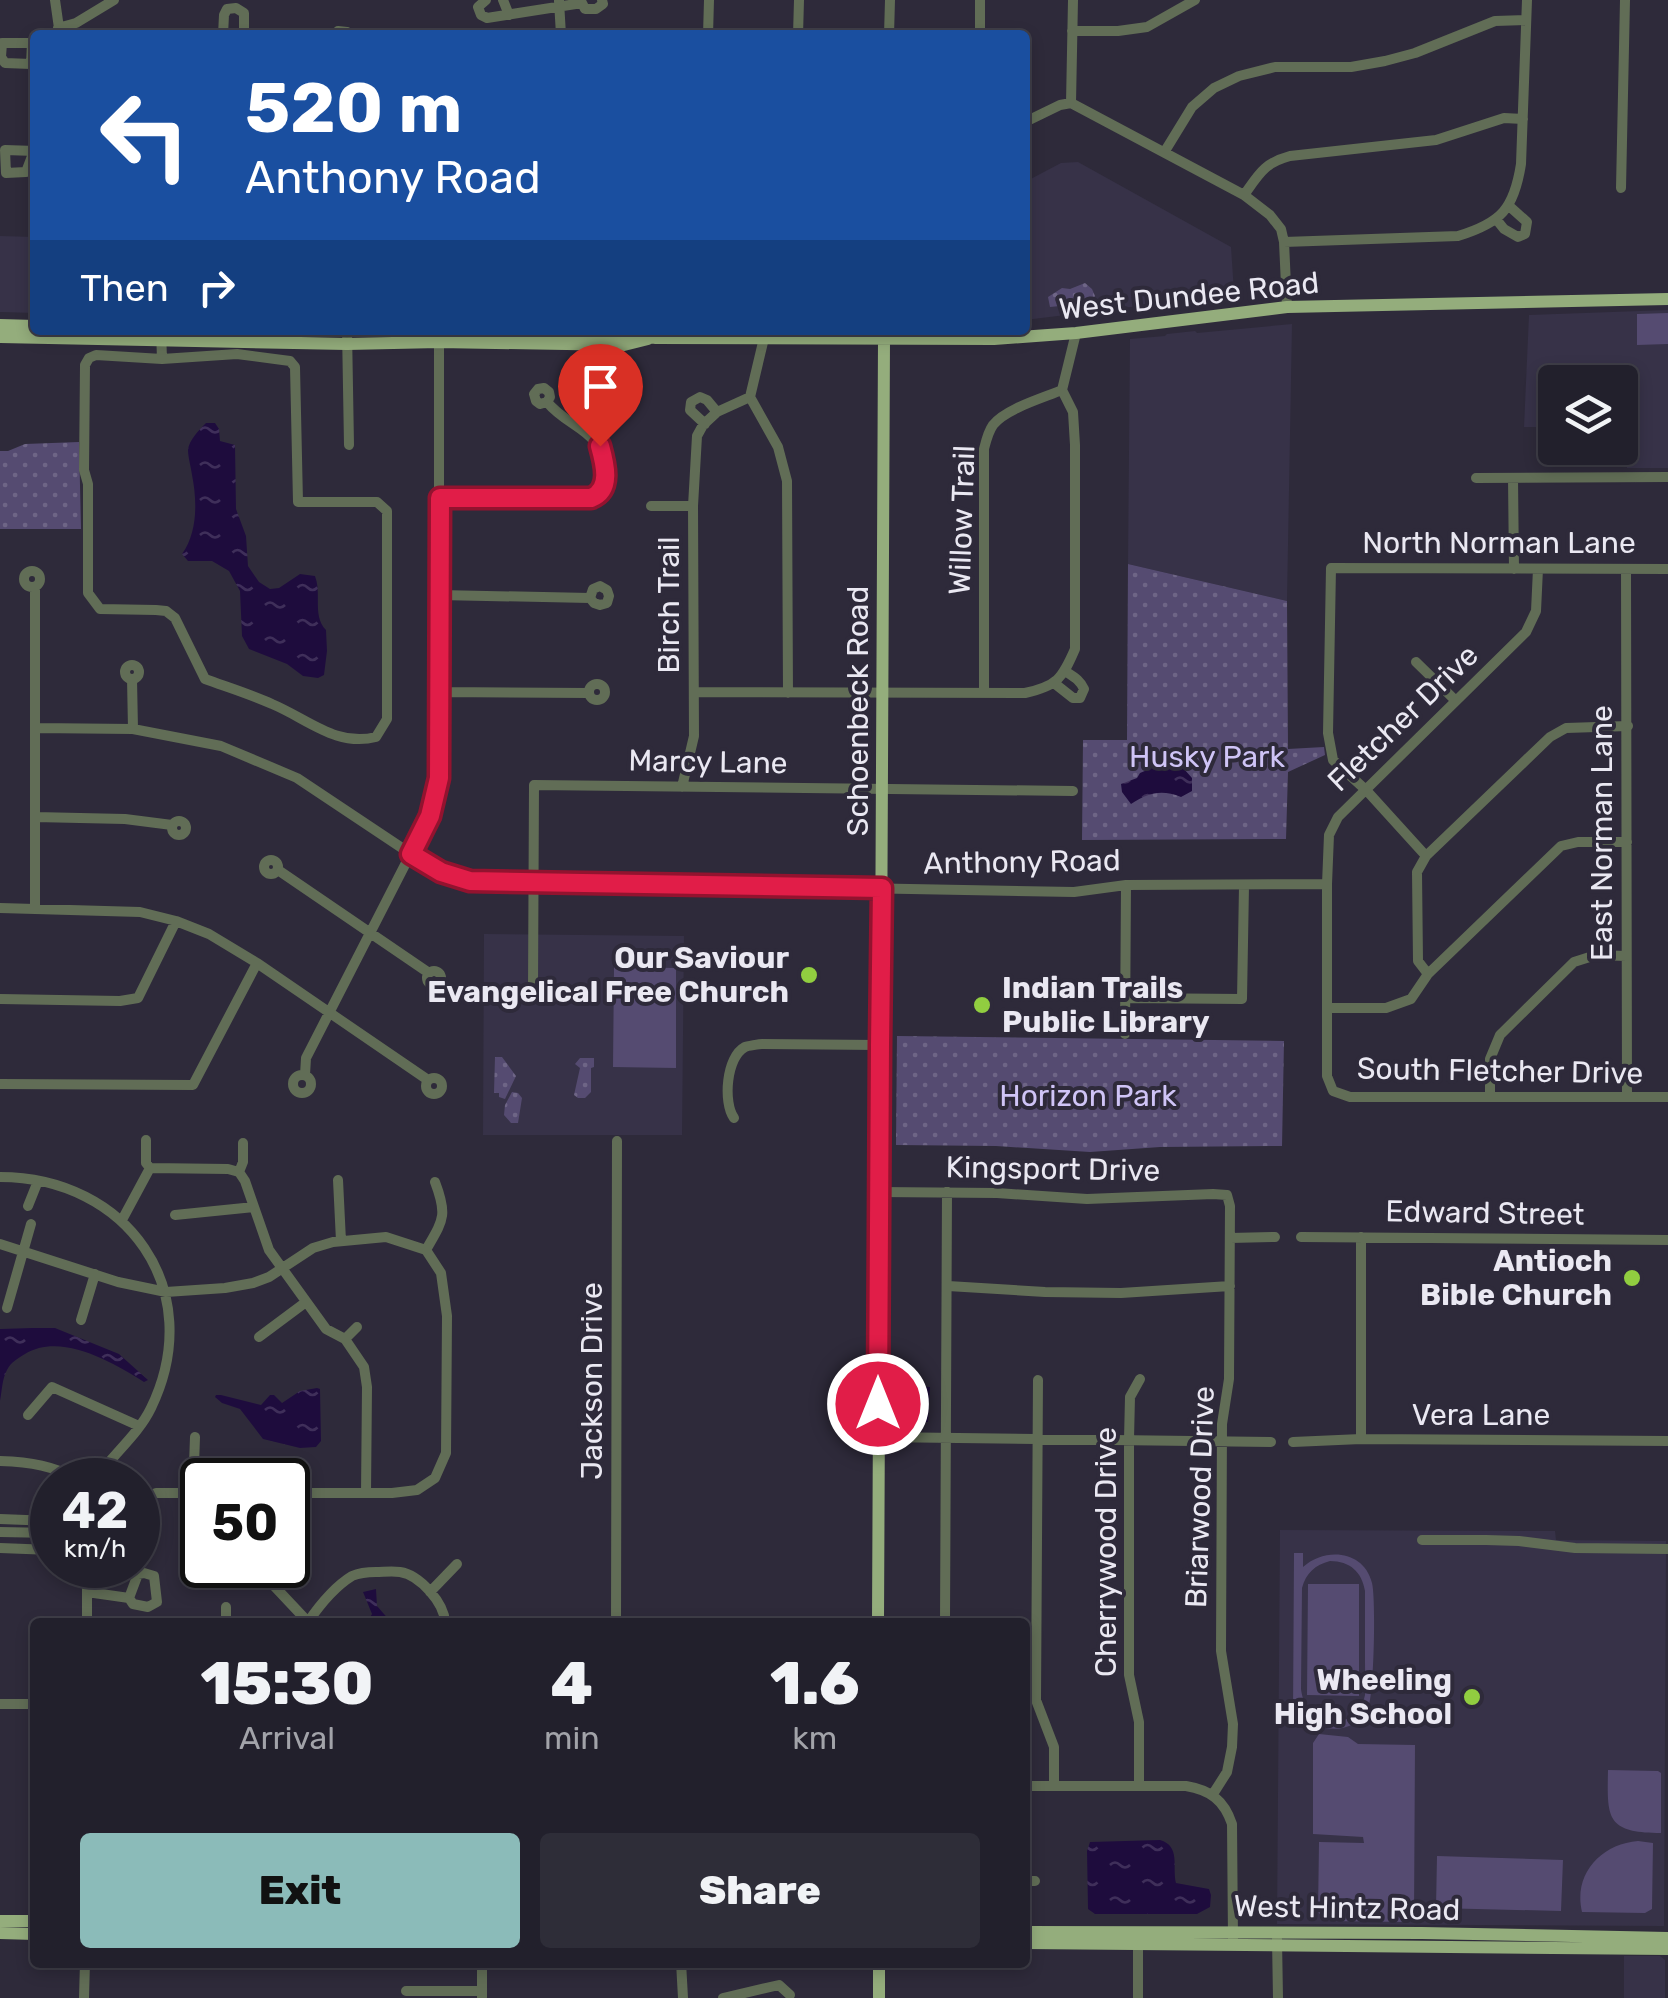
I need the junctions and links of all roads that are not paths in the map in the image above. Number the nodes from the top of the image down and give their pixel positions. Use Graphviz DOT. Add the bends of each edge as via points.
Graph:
graph roads {
  1 [pos="56,0"];
  2 [pos="114,0"];
  3 [pos="486,0"];
  4 [pos="504,0"];
  5 [pos="602,0"];
  6 [pos="708,0"];
  7 [pos="799,0"];
  8 [pos="890,0"];
  9 [pos="980,0"];
  10 [pos="1074,0"];
  11 [pos="1194,0"];
  12 [pos="1527,0"];
  13 [pos="1625,0"];
  14 [pos="582,1"];
  15 [pos="560,3"];
  16 [pos="509,15"];
  17 [pos="1526,20"];
  18 [pos="59,30"];
  19 [pos="61,30"];
  20 [pos="223,30"];
  21 [pos="244,30"];
  22 [pos="561,30"];
  23 [pos="708,30"];
  24 [pos="798,30"];
  25 [pos="889,30"];
  26 [pos="980,30"];
  27 [pos="1072,31"];
  28 [pos="1071,103"];
  29 [pos="1523,118"];
  30 [pos="1030,120"];
  31 [pos="1165,152"];
  32 [pos="1621,188"];
  33 [pos="1244,195"];
  34 [pos="1508,204"];
  35 [pos="1496,219"];
  36 [pos="1284,242"];
  37 [pos="1668,298"];
  38 [pos="1287,307"];
  39 [pos="0,325"];
  40 [pos="30,326"];
  41 [pos="1076,333"];
  42 [pos="155,335"];
  43 [pos="884,335"];
  44 [pos="439,336"];
  45 [pos="0,337"];
  46 [pos="347,337"];
  47 [pos="764,338"];
  48 [pos="150,358"];
  49 [pos="162,358"];
  50 [pos="1062,390"];
  51 [pos="750,397"];
  52 [pos="547,402"];
  53 [pos="717,412"];
  54 [pos="704,424"];
  55 [pos="349,445"];
  56 [pos="1668,477"];
  57 [pos="1476,478"];
  58 [pos="1513,478"];
  59 [pos="440,498"];
  60 [pos="651,506"];
  61 [pos="693,506"];
  62 [pos="1514,568"];
  63 [pos="1668,568"];
  64 [pos="1538,569"];
  65 [pos="1626,569"];
  66 [pos="35,588"];
  67 [pos="439,595"];
  68 [pos="590,598"];
  69 [pos="1416,662"];
  70 [pos="132,679"];
  71 [pos="438,692"];
  72 [pos="694,692"];
  73 [pos="589,693"];
  74 [pos="788,693"];
  75 [pos="883,693"];
  76 [pos="984,693"];
  77 [pos="1456,702"];
  78 [pos="1628,726"];
  79 [pos="35,728"];
  80 [pos="133,730"];
  81 [pos="682,787"];
  82 [pos="882,789"];
  83 [pos="1073,790"];
  84 [pos="1367,790"];
  85 [pos="35,817"];
  86 [pos="172,825"];
  87 [pos="1627,842"];
  88 [pos="411,854"];
  89 [pos="1426,856"];
  90 [pos="278,870"];
  91 [pos="533,883"];
  92 [pos="1327,884"];
  93 [pos="1126,885"];
  94 [pos="1244,886"];
  95 [pos="882,888"];
  96 [pos="0,908"];
  97 [pos="35,908"];
  98 [pos="176,921"];
  99 [pos="370,932"];
  100 [pos="1626,956"];
  101 [pos="257,963"];
  102 [pos="429,972"];
  103 [pos="1428,974"];
  104 [pos="533,989"];
  105 [pos="1125,998"];
  106 [pos="0,999"];
  107 [pos="1328,1008"];
  108 [pos="329,1013"];
  109 [pos="1125,1034"];
  110 [pos="880,1045"];
  111 [pos="304,1075"];
  112 [pos="428,1080"];
  113 [pos="0,1084"];
  114 [pos="1332,1091"];
  115 [pos="1490,1096"];
  116 [pos="1627,1097"];
  117 [pos="1668,1097"];
  118 [pos="734,1118"];
  119 [pos="146,1140"];
  120 [pos="617,1140"];
  121 [pos="243,1143"];
  122 [pos="150,1168"];
  123 [pos="239,1172"];
  124 [pos="0,1177"];
  125 [pos="38,1180"];
  126 [pos="338,1180"];
  127 [pos="434,1182"];
  128 [pos="879,1192"];
  129 [pos="947,1192"];
  130 [pos="1227,1196"];
  131 [pos="28,1206"];
  132 [pos="254,1207"];
  133 [pos="175,1215"];
  134 [pos="122,1220"];
  135 [pos="32,1224"];
  136 [pos="1301,1237"];
  137 [pos="1361,1237"];
  138 [pos="1230,1238"];
  139 [pos="1275,1238"];
  140 [pos="1668,1240"];
  141 [pos="340,1241"];
  142 [pos="0,1244"];
  143 [pos="426,1250"];
  144 [pos="24,1251"];
  145 [pos="282,1269"];
  146 [pos="95,1274"];
  147 [pos="948,1286"];
  148 [pos="1230,1286"];
  149 [pos="166,1292"];
  150 [pos="306,1302"];
  151 [pos="7,1308"];
  152 [pos="80,1320"];
  153 [pos="357,1327"];
  154 [pos="259,1336"];
  155 [pos="345,1339"];
  156 [pos="1140,1379"];
  157 [pos="1038,1380"];
  158 [pos="28,1414"];
  159 [pos="139,1426"];
  160 [pos="195,1437"];
  161 [pos="878,1438"];
  162 [pos="945,1438"];
  163 [pos="1038,1439"];
  164 [pos="1129,1439"];
  165 [pos="1222,1440"];
  166 [pos="1362,1440"];
  167 [pos="1668,1441"];
  168 [pos="1271,1442"];
  169 [pos="1293,1442"];
  170 [pos="112,1458"];
  171 [pos="196,1458"];
  172 [pos="0,1461"];
  173 [pos="30,1462"];
  174 [pos="366,1492"];
  175 [pos="310,1493"];
  176 [pos="0,1519"];
  177 [pos="30,1520"];
  178 [pos="0,1532"];
  179 [pos="30,1533"];
  180 [pos="1422,1540"];
  181 [pos="0,1548"];
  182 [pos="30,1549"];
  183 [pos="1668,1549"];
  184 [pos="456,1564"];
  185 [pos="87,1588"];
  186 [pos="280,1588"];
  187 [pos="87,1592"];
  188 [pos="430,1592"];
  189 [pos="129,1598"];
  190 [pos="226,1607"];
  191 [pos="86,1618"];
  192 [pos="226,1618"];
  193 [pos="305,1618"];
  194 [pos="311,1618"];
  195 [pos="446,1618"];
  196 [pos="616,1618"];
  197 [pos="878,1618"];
  198 [pos="945,1618"];
  199 [pos="0,1704"];
  200 [pos="30,1704"];
  201 [pos="1030,1786"];
  202 [pos="1054,1786"];
  203 [pos="1139,1786"];
  204 [pos="1213,1794"];
  205 [pos="0,1921"];
  206 [pos="30,1921"];
  207 [pos="1030,1932"];
  208 [pos="0,1933"];
  209 [pos="30,1934"];
  210 [pos="1138,1938"];
  211 [pos="1668,1938"];
  212 [pos="1232,1939"];
  213 [pos="1277,1939"];
  214 [pos="1030,1943"];
  215 [pos="1668,1950"];
  216 [pos="84,1968"];
  217 [pos="482,1968"];
  218 [pos="681,1968"];
  219 [pos="879,1968"];
  220 [pos="406,1991"];
  221 [pos="482,1995"];
  222 [pos="790,1995"];
  223 [pos="84,1998"];
  224 [pos="683,1998"];
  225 [pos="723,1998"];
  226 [pos="878,1998"];
  227 [pos="1138,1998"];
  228 [pos="1278,1998"];
  1 -- 18 [label="street"];
  2 -- 19 [label="street"];
  3 -- 16 [label="street" via="480,15"];
  4 -- 16 [label="street"];
  5 -- 14 [label="street" via="592,10"];
  6 -- 23 [label="street"];
  7 -- 24 [label="street"];
  8 -- 25 [label="street"];
  9 -- 26 [label="street"];
  10 -- 27 [label="street"];
  11 -- 27 [label="street" via="1147,28"];
  12 -- 17 [label="street"];
  13 -- 32 [label="street"];
  14 -- 15 [label="street"];
  15 -- 16 [label="street"];
  15 -- 22 [label="street"];
  17 -- 29 [label="street"];
  17 -- 31 [label="street" via="1496,21 1385,61 1275,67 1239,76 1192,107"];
  20 -- 21 [label="street" via="227,9 236,8 244,13"];
  27 -- 28 [label="street"];
  28 -- 30 [label="street"];
  28 -- 31 [label="street"];
  29 -- 33 [label="street" via="1436,140 1275,160"];
  29 -- 34 [label="street" via="1519,180"];
  31 -- 33 [label="street"];
  33 -- 36 [label="street" via="1270,215"];
  34 -- 35 [label="street"];
  34 -- 35 [label="street" via="1527,222 1524,234 1512,234"];
  35 -- 36 [label="street" via="1458,236"];
  36 -- 38 [label="street"];
  37 -- 38 [label="main road, West Dundee Road"];
  38 -- 41 [label="main road, West Dundee Road"];
  39 -- 40 [label="main road"];
  41 -- 43 [label="main road, West Dundee Road" via="994,340"];
  41 -- 50 [label="street"];
  42 -- 45 [label="main road"];
  42 -- 46 [label="main road"];
  42 -- 48 [label="street"];
  42 -- 49 [label="street"];
  43 -- 47 [label="main road, West Dundee Road"];
  43 -- 75 [label="main road, Schoenbeck Road"];
  44 -- 46 [label="main road"];
  44 -- 47 [label="main road, West Dundee Road" via="624,344"];
  44 -- 59 [label="street"];
  46 -- 55 [label="street"];
  47 -- 51 [label="street"];
  48 -- 49 [label="street"];
  48 -- 49 [label="street" via="96,356 85,365 88,593 100,609 166,611 204,679 274,704 337,737 376,737 387,718 387,512 377,502 298,502 290,361 236,354"];
  50 -- 76 [label="street, Willow Trail" via="1004,415 987,436"];
  50 -- 76 [label="street" via="1073,412 1075,445 1074,650 1046,689"];
  51 -- 53 [label="street, Birch Trail"];
  51 -- 74 [label="street" via="778,448 787,481"];
  52 -- 59 [label="street" via="600,446 600,495"];
  53 -- 54 [label="street, Birch Trail"];
  53 -- 54 [label="street, Birch Trail" via="700,397 691,402"];
  54 -- 61 [label="street, Birch Trail" via="695,448"];
  56 -- 58 [label="street"];
  57 -- 58 [label="street"];
  58 -- 62 [label="street"];
  59 -- 67 [label="street"];
  60 -- 61 [label="street"];
  61 -- 72 [label="street, Birch Trail"];
  62 -- 64 [label="street, North Norman Lane"];
  62 -- 84 [label="street, North Norman Lane" via="1330,568 1328,733 1334,760"];
  63 -- 65 [label="street, North Norman Lane"];
  64 -- 65 [label="street, North Norman Lane"];
  64 -- 77 [label="street, Fletcher Drive" via="1536,612 1526,632"];
  65 -- 78 [label="street, East Norman Lane"];
  66 -- 79 [label="street"];
  67 -- 68 [label="street"];
  67 -- 71 [label="street"];
  69 -- 77 [label="street"];
  70 -- 80 [label="street"];
  71 -- 73 [label="street"];
  71 -- 88 [label="street" via="439,778"];
  72 -- 74 [label="street"];
  72 -- 81 [label="street, Birch Trail" via="694,736"];
  74 -- 75 [label="street"];
  75 -- 76 [label="street"];
  75 -- 82 [label="main road, Schoenbeck Road"];
  77 -- 84 [label="street, Fletcher Drive"];
  78 -- 87 [label="street, East Norman Lane"];
  78 -- 89 [label="street" via="1566,728 1550,738"];
  79 -- 80 [label="street, Anthony Road"];
  79 -- 85 [label="street"];
  80 -- 88 [label="street, Anthony Road" via="221,746 297,778"];
  81 -- 82 [label="street, Marcy Lane"];
  81 -- 91 [label="street, Marcy Lane" via="534,786"];
  82 -- 83 [label="street, Marcy Lane"];
  82 -- 95 [label="main road, Schoenbeck Road"];
  84 -- 89 [label="street"];
  84 -- 92 [label="street, Fletcher Drive" via="1329,835"];
  85 -- 86 [label="street"];
  85 -- 97 [label="street"];
  87 -- 100 [label="street, East Norman Lane"];
  87 -- 103 [label="street" via="1561,846"];
  88 -- 91 [label="street, Anthony Road" via="470,881"];
  88 -- 99 [label="street"];
  89 -- 103 [label="street" via="1417,872 1418,961"];
  90 -- 99 [label="street"];
  91 -- 95 [label="street, Anthony Road"];
  91 -- 104 [label="street"];
  92 -- 94 [label="street, Anthony Road"];
  92 -- 107 [label="street, Fletcher Drive"];
  93 -- 94 [label="street, Anthony Road"];
  93 -- 95 [label="street, Anthony Road" via="1074,892"];
  93 -- 105 [label="street"];
  94 -- 105 [label="street" via="1242,999"];
  95 -- 110 [label="main road, Schoenbeck Road"];
  96 -- 97 [label="street"];
  97 -- 98 [label="street" via="140,912"];
  98 -- 101 [label="street"];
  98 -- 106 [label="street" via="138,998"];
  99 -- 102 [label="street"];
  99 -- 108 [label="street"];
  100 -- 115 [label="street" via="1574,962 1500,1035 1490,1059"];
  100 -- 116 [label="street, East Norman Lane"];
  101 -- 108 [label="street"];
  101 -- 113 [label="street" via="193,1085"];
  103 -- 107 [label="street" via="1411,999 1386,1008"];
  105 -- 109 [label="street"];
  107 -- 114 [label="street, Fletcher Drive"];
  108 -- 111 [label="street"];
  108 -- 112 [label="street"];
  110 -- 118 [label="street" via="746,1046 729,1071 728,1110"];
  110 -- 128 [label="main road, Schoenbeck Road"];
  114 -- 115 [label="street, South Fletcher Drive" via="1350,1097"];
  115 -- 116 [label="street, South Fletcher Drive"];
  116 -- 117 [label="street, South Fletcher Drive"];
  119 -- 122 [label="street"];
  120 -- 196 [label="street, Jackson Drive"];
  121 -- 123 [label="street"];
  122 -- 123 [label="street"];
  122 -- 134 [label="street"];
  123 -- 132 [label="street"];
  124 -- 125 [label="street"];
  125 -- 131 [label="street"];
  125 -- 134 [label="street" via="83,1195"];
  126 -- 141 [label="street"];
  127 -- 143 [label="street" via="442,1219"];
  128 -- 129 [label="street, Kingsport Drive"];
  128 -- 161 [label="main road, Schoenbeck Road"];
  129 -- 130 [label="street, Kingsport Drive"];
  129 -- 147 [label="street"];
  130 -- 138 [label="street, Briarwood Drive"];
  132 -- 133 [label="street"];
  132 -- 145 [label="street"];
  134 -- 149 [label="street"];
  135 -- 144 [label="street"];
  136 -- 137 [label="street, Edward Street"];
  137 -- 140 [label="street, Edward Street"];
  137 -- 166 [label="street"];
  138 -- 139 [label="street"];
  138 -- 148 [label="street, Briarwood Drive"];
  141 -- 143 [label="street" via="386,1237"];
  141 -- 145 [label="street" via="313,1248"];
  142 -- 144 [label="street"];
  143 -- 174 [label="street" via="441,1272 446,1316 446,1453 435,1478 417,1490"];
  144 -- 146 [label="street"];
  144 -- 151 [label="street"];
  145 -- 149 [label="street" via="240,1286"];
  145 -- 150 [label="street"];
  146 -- 149 [label="street"];
  146 -- 152 [label="street"];
  147 -- 148 [label="street" via="1121,1293"];
  147 -- 162 [label="street"];
  148 -- 165 [label="street, Briarwood Drive"];
  149 -- 159 [label="street" via="166,1369"];
  150 -- 154 [label="street"];
  150 -- 155 [label="street" via="326,1329"];
  153 -- 155 [label="street"];
  155 -- 174 [label="street" via="360,1358 367,1386"];
  156 -- 164 [label="street, Cherrywood Drive" via="1130,1397"];
  157 -- 163 [label="street"];
  158 -- 159 [label="street" via="52,1387"];
  159 -- 170 [label="street"];
  160 -- 171 [label="street"];
  161 -- 162 [label="street"];
  161 -- 197 [label="main road, Schoenbeck Road"];
  162 -- 163 [label="street"];
  162 -- 198 [label="street"];
  163 -- 164 [label="street"];
  163 -- 202 [label="street" via="1036,1700 1054,1747"];
  164 -- 165 [label="street"];
  164 -- 203 [label="street, Cherrywood Drive" via="1129,1675"];
  165 -- 168 [label="street"];
  165 -- 204 [label="street, Briarwood Drive" via="1222,1658 1233,1724 1227,1772"];
  166 -- 167 [label="street, Vera Lane"];
  166 -- 169 [label="street, Vera Lane"];
  172 -- 173 [label="street"];
  174 -- 175 [label="street"];
  176 -- 177 [label="street"];
  178 -- 179 [label="street"];
  180 -- 183 [label="street"];
  181 -- 182 [label="street"];
  184 -- 188 [label="street"];
  185 -- 187 [label="street"];
  186 -- 193 [label="street"];
  187 -- 189 [label="street"];
  187 -- 191 [label="street"];
  188 -- 194 [label="street" via="402,1572 367,1572 353,1576"];
  188 -- 195 [label="street"];
  190 -- 192 [label="street"];
  199 -- 200 [label="street"];
  201 -- 202 [label="street"];
  202 -- 203 [label="street"];
  203 -- 204 [label="street" via="1186,1786"];
  204 -- 212 [label="street" via="1232,1824"];
  205 -- 206 [label="main road"];
  207 -- 210 [label="main road, West Hintz Road"];
  208 -- 209 [label="main road"];
  210 -- 212 [label="main road, West Hintz Road"];
  210 -- 214 [label="main road, West Hintz Road"];
  210 -- 227 [label="street"];
  211 -- 213 [label="main road, West Hintz Road"];
  212 -- 213 [label="main road, West Hintz Road"];
  213 -- 215 [label="main road, West Hintz Road"];
  213 -- 228 [label="street"];
  216 -- 223 [label="street"];
  217 -- 221 [label="street"];
  218 -- 224 [label="street"];
  219 -- 226 [label="main road"];
  220 -- 221 [label="street"];
  222 -- 225 [label="street" via="779,1985"];
}
